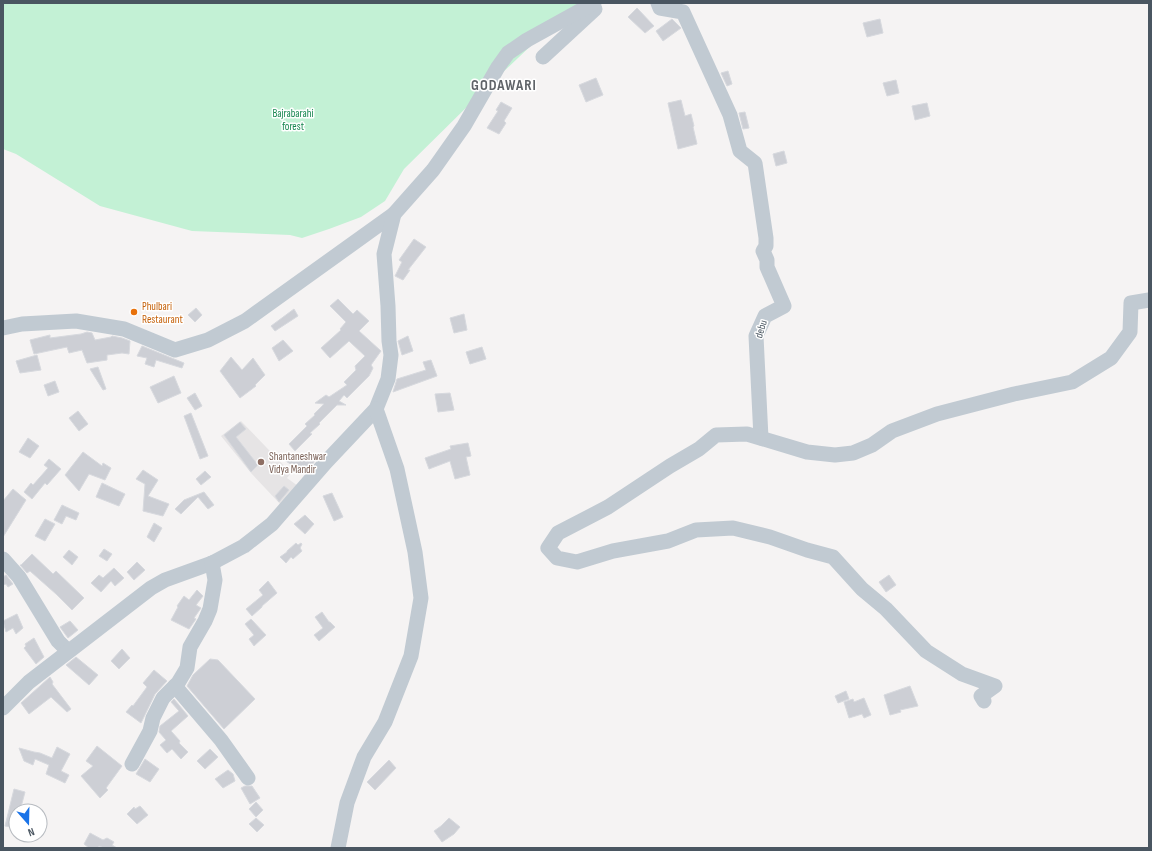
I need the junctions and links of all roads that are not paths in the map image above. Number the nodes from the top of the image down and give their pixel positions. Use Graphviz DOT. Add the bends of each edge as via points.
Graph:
graph roads {
  1 [pos="594,3"];
  2 [pos="602,3"];
  3 [pos="658,3"];
  4 [pos="543,57"];
  5 [pos="394,214"];
  6 [pos="1149,300"];
  7 [pos="3,328"];
  8 [pos="376,409"];
  9 [pos="761,438"];
  10 [pos="3,559"];
  11 [pos="212,563"];
  12 [pos="68,651"];
  13 [pos="175,686"];
  14 [pos="984,701"];
  15 [pos="3,708"];
  16 [pos="132,764"];
  17 [pos="248,778"];
  18 [pos="338,848"];
  1 -- 5 [label="street" via="508,53 464,126 433,170"];
  2 -- 4 [label="street"];
  3 -- 9 [label="street, debu" via="660,8 683,12 730,115 740,151 755,163 766,238 763,251 784,306 765,316 756,336"];
  5 -- 7 [label="street" via="245,321 208,340 175,350 124,329 76,321 22,324"];
  5 -- 8 [label="street" via="384,254 391,355 388,379"];
  6 -- 9 [label="street" via="1131,303 1130,332 1111,358 1072,382 937,414 892,431 853,453 835,455 807,452"];
  8 -- 11 [label="street" via="272,524 244,546"];
  8 -- 18 [label="street" via="397,469 415,552 421,598 411,656 385,722 364,757 347,803"];
  9 -- 14 [label="street" via="747,434 716,435 699,449 608,507 558,533 548,548 557,558 577,562 613,551 668,541 696,530 733,528 770,536 833,557 926,651 962,674 995,686 981,696"];
  10 -- 12 [label="street" via="19,577 58,641"];
  11 -- 12 [label="street" via="151,588"];
  11 -- 13 [label="street" via="214,580 210,609 190,647 187,668"];
  12 -- 15 [label="street" via="29,682"];
  13 -- 16 [label="street" via="163,698 150,731"];
  13 -- 17 [label="street" via="221,740"];
}
